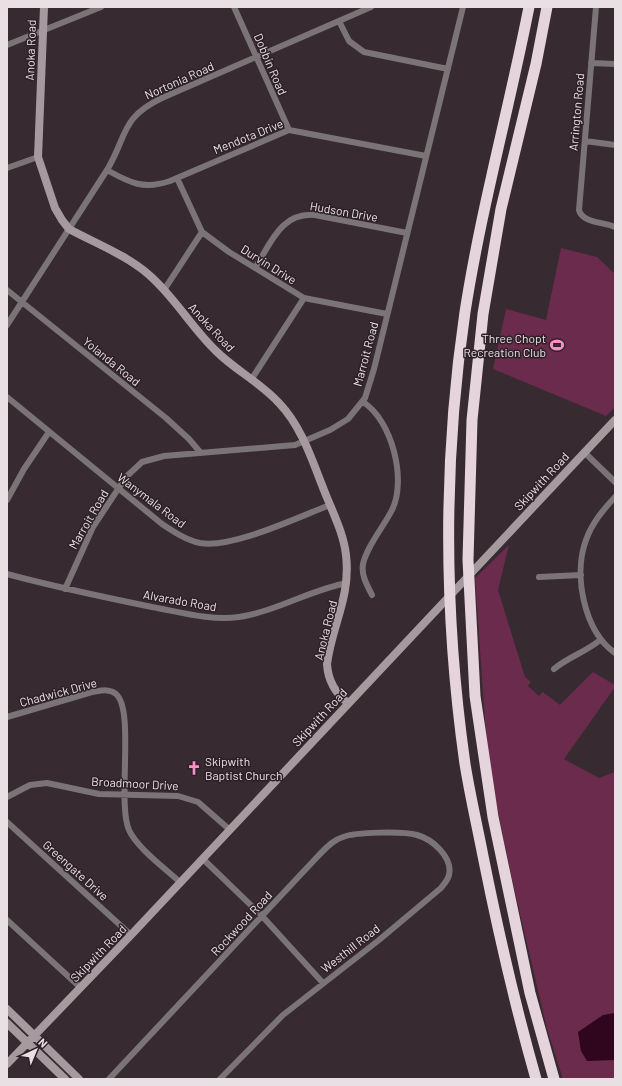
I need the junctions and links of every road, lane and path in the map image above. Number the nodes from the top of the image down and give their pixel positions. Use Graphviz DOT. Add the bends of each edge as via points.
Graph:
graph roads {
  1 [pos="44,7"];
  2 [pos="101,7"];
  3 [pos="234,7"];
  4 [pos="371,7"];
  5 [pos="463,7"];
  6 [pos="529,7"];
  7 [pos="547,7"];
  8 [pos="596,7"];
  9 [pos="339,21"];
  10 [pos="43,32"];
  11 [pos="7,46"];
  12 [pos="256,57"];
  13 [pos="591,63"];
  14 [pos="615,64"];
  15 [pos="448,69"];
  16 [pos="289,130"];
  17 [pos="585,141"];
  18 [pos="615,145"];
  19 [pos="38,156"];
  20 [pos="426,156"];
  21 [pos="7,168"];
  22 [pos="107,170"];
  23 [pos="177,178"];
  24 [pos="615,227"];
  25 [pos="69,229"];
  26 [pos="202,232"];
  27 [pos="408,233"];
  28 [pos="255,268"];
  29 [pos="7,290"];
  30 [pos="164,290"];
  31 [pos="304,298"];
  32 [pos="22,302"];
  33 [pos="388,314"];
  34 [pos="7,324"];
  35 [pos="251,380"];
  36 [pos="7,397"];
  37 [pos="363,402"];
  38 [pos="615,420"];
  39 [pos="49,432"];
  40 [pos="303,441"];
  41 [pos="200,452"];
  42 [pos="584,452"];
  43 [pos="615,482"];
  44 [pos="119,488"];
  45 [pos="615,497"];
  46 [pos="7,500"];
  47 [pos="330,505"];
  48 [pos="7,574"];
  49 [pos="581,575"];
  50 [pos="539,577"];
  51 [pos="347,583"];
  52 [pos="65,589"];
  53 [pos="372,595"];
  54 [pos="600,640"];
  55 [pos="615,653"];
  56 [pos="554,669"];
  57 [pos="348,703"];
  58 [pos="7,717"];
  59 [pos="125,794"];
  60 [pos="7,797"];
  61 [pos="7,822"];
  62 [pos="230,830"];
  63 [pos="414,834"];
  64 [pos="203,859"];
  65 [pos="180,883"];
  66 [pos="262,916"];
  67 [pos="7,920"];
  68 [pos="131,935"];
  69 [pos="323,983"];
  70 [pos="81,988"];
  71 [pos="7,1009"];
  72 [pos="7,1023"];
  73 [pos="33,1036"];
  74 [pos="27,1043"];
  75 [pos="7,1064"];
  76 [pos="65,1079"];
  77 [pos="78,1079"];
  78 [pos="109,1079"];
  79 [pos="220,1079"];
  80 [pos="536,1079"];
  81 [pos="554,1079"];
  1 -- 10 [label="main road, Anoka Road"];
  2 -- 10 [label="street"];
  3 -- 12 [label="street, Dobbin Road"];
  4 -- 9 [label="street, Nortonia Road"];
  5 -- 15 [label="street, Marroit Road"];
  6 -- 80 [label="highway" via="484,206 465,312 454,419 450,560 454,661 466,765 508,973"];
  7 -- 81 [label="highway" via="501,209 483,314 472,420 468,560 475,696 492,817 530,993"];
  8 -- 13 [label="street, Arrington Road"];
  9 -- 12 [label="street, Nortonia Road"];
  9 -- 15 [label="street" via="349,41 364,52"];
  10 -- 11 [label="street"];
  10 -- 19 [label="main road, Anoka Road"];
  12 -- 16 [label="street, Dobbin Road"];
  12 -- 22 [label="street, Nortonia Road" via="142,109 128,124"];
  13 -- 14 [label="street"];
  13 -- 17 [label="street, Arrington Road"];
  15 -- 20 [label="street, Marroit Road"];
  16 -- 20 [label="street, Mendota Drive"];
  16 -- 23 [label="street, Mendota Drive"];
  17 -- 18 [label="street"];
  17 -- 24 [label="street, Arrington Road" via="579,210 583,218"];
  19 -- 21 [label="street"];
  19 -- 25 [label="main road, Anoka Road" via="55,208"];
  20 -- 27 [label="street, Marroit Road"];
  22 -- 23 [label="street, Mendota Drive" via="129,182 143,186"];
  22 -- 25 [label="street, Nortonia Road"];
  23 -- 26 [label="street"];
  25 -- 30 [label="main road, Anoka Road" via="133,264"];
  25 -- 32 [label="street, Nortonia Road"];
  26 -- 28 [label="street, Durvin Drive"];
  26 -- 30 [label="street"];
  27 -- 28 [label="street, Hudson Drive" via="315,215 300,215 284,225"];
  27 -- 33 [label="street, Marroit Road"];
  28 -- 31 [label="street, Durvin Drive"];
  29 -- 32 [label="street, Yolanda Road"];
  30 -- 35 [label="main road, Anoka Road" via="207,342"];
  31 -- 33 [label="street, Durvin Drive"];
  31 -- 35 [label="street"];
  32 -- 34 [label="street, Nortonia Road"];
  32 -- 41 [label="street, Yolanda Road" via="166,418"];
  33 -- 37 [label="street, Marroit Road"];
  35 -- 40 [label="main road, Anoka Road" via="280,404"];
  36 -- 39 [label="street, Wanymala Road"];
  37 -- 40 [label="street, Marroit Road" via="339,426"];
  37 -- 53 [label="street" via="377,415 388,433 398,487 392,510 364,563 363,576"];
  38 -- 42 [label="main road, Skipwith Road"];
  39 -- 44 [label="street, Wanymala Road"];
  39 -- 46 [label="street"];
  40 -- 41 [label="street, Marroit Road" via="295,445"];
  40 -- 47 [label="main road, Anoka Road"];
  41 -- 44 [label="street, Marroit Road" via="144,461"];
  42 -- 43 [label="street"];
  42 -- 57 [label="main road, Skipwith Road"];
  44 -- 47 [label="street, Wanymala Road" via="173,532 201,543 244,538"];
  44 -- 52 [label="street, Marroit Road" via="90,533"];
  45 -- 49 [label="street" via="591,529 584,548"];
  47 -- 51 [label="main road, Anoka Road" via="346,553"];
  48 -- 52 [label="street, Alvarado Road"];
  49 -- 50 [label="street"];
  49 -- 54 [label="street" via="589,619"];
  51 -- 52 [label="street, Alvarado Road" via="274,608 227,618 183,613"];
  51 -- 57 [label="main road, Anoka Road" via="327,664 332,685"];
  54 -- 55 [label="street"];
  54 -- 56 [label="street" via="591,648 566,659"];
  57 -- 62 [label="main road, Skipwith Road"];
  58 -- 59 [label="street, Chadwick Drive" via="92,692 104,690 115,693 120,700 124,724"];
  59 -- 60 [label="street, Broadmoor Drive" via="99,794 47,783 30,785"];
  59 -- 62 [label="street, Broadmoor Drive" via="187,797 205,807"];
  59 -- 65 [label="street" via="127,823 133,837"];
  61 -- 68 [label="street, Greengate Drive"];
  62 -- 64 [label="main road, Skipwith Road"];
  63 -- 66 [label="street, Rockwood Road" via="372,833 337,839"];
  63 -- 69 [label="street, Westhill Road" via="429,841 445,855 450,870 448,879 432,897"];
  64 -- 65 [label="main road, Skipwith Road"];
  64 -- 66 [label="street"];
  65 -- 68 [label="main road, Skipwith Road"];
  66 -- 69 [label="street"];
  66 -- 78 [label="street, Rockwood Road"];
  67 -- 70 [label="street"];
  68 -- 70 [label="main road, Skipwith Road"];
  69 -- 79 [label="street, Westhill Road" via="267,1030"];
  70 -- 73 [label="main road, Skipwith Road"];
  71 -- 73 [label="main road"];
  72 -- 74 [label="main road"];
  73 -- 74 [label="main road, Skipwith Road"];
  73 -- 77 [label="main road"];
  74 -- 75 [label="main road, Skipwith Road"];
  74 -- 76 [label="main road"];
}
